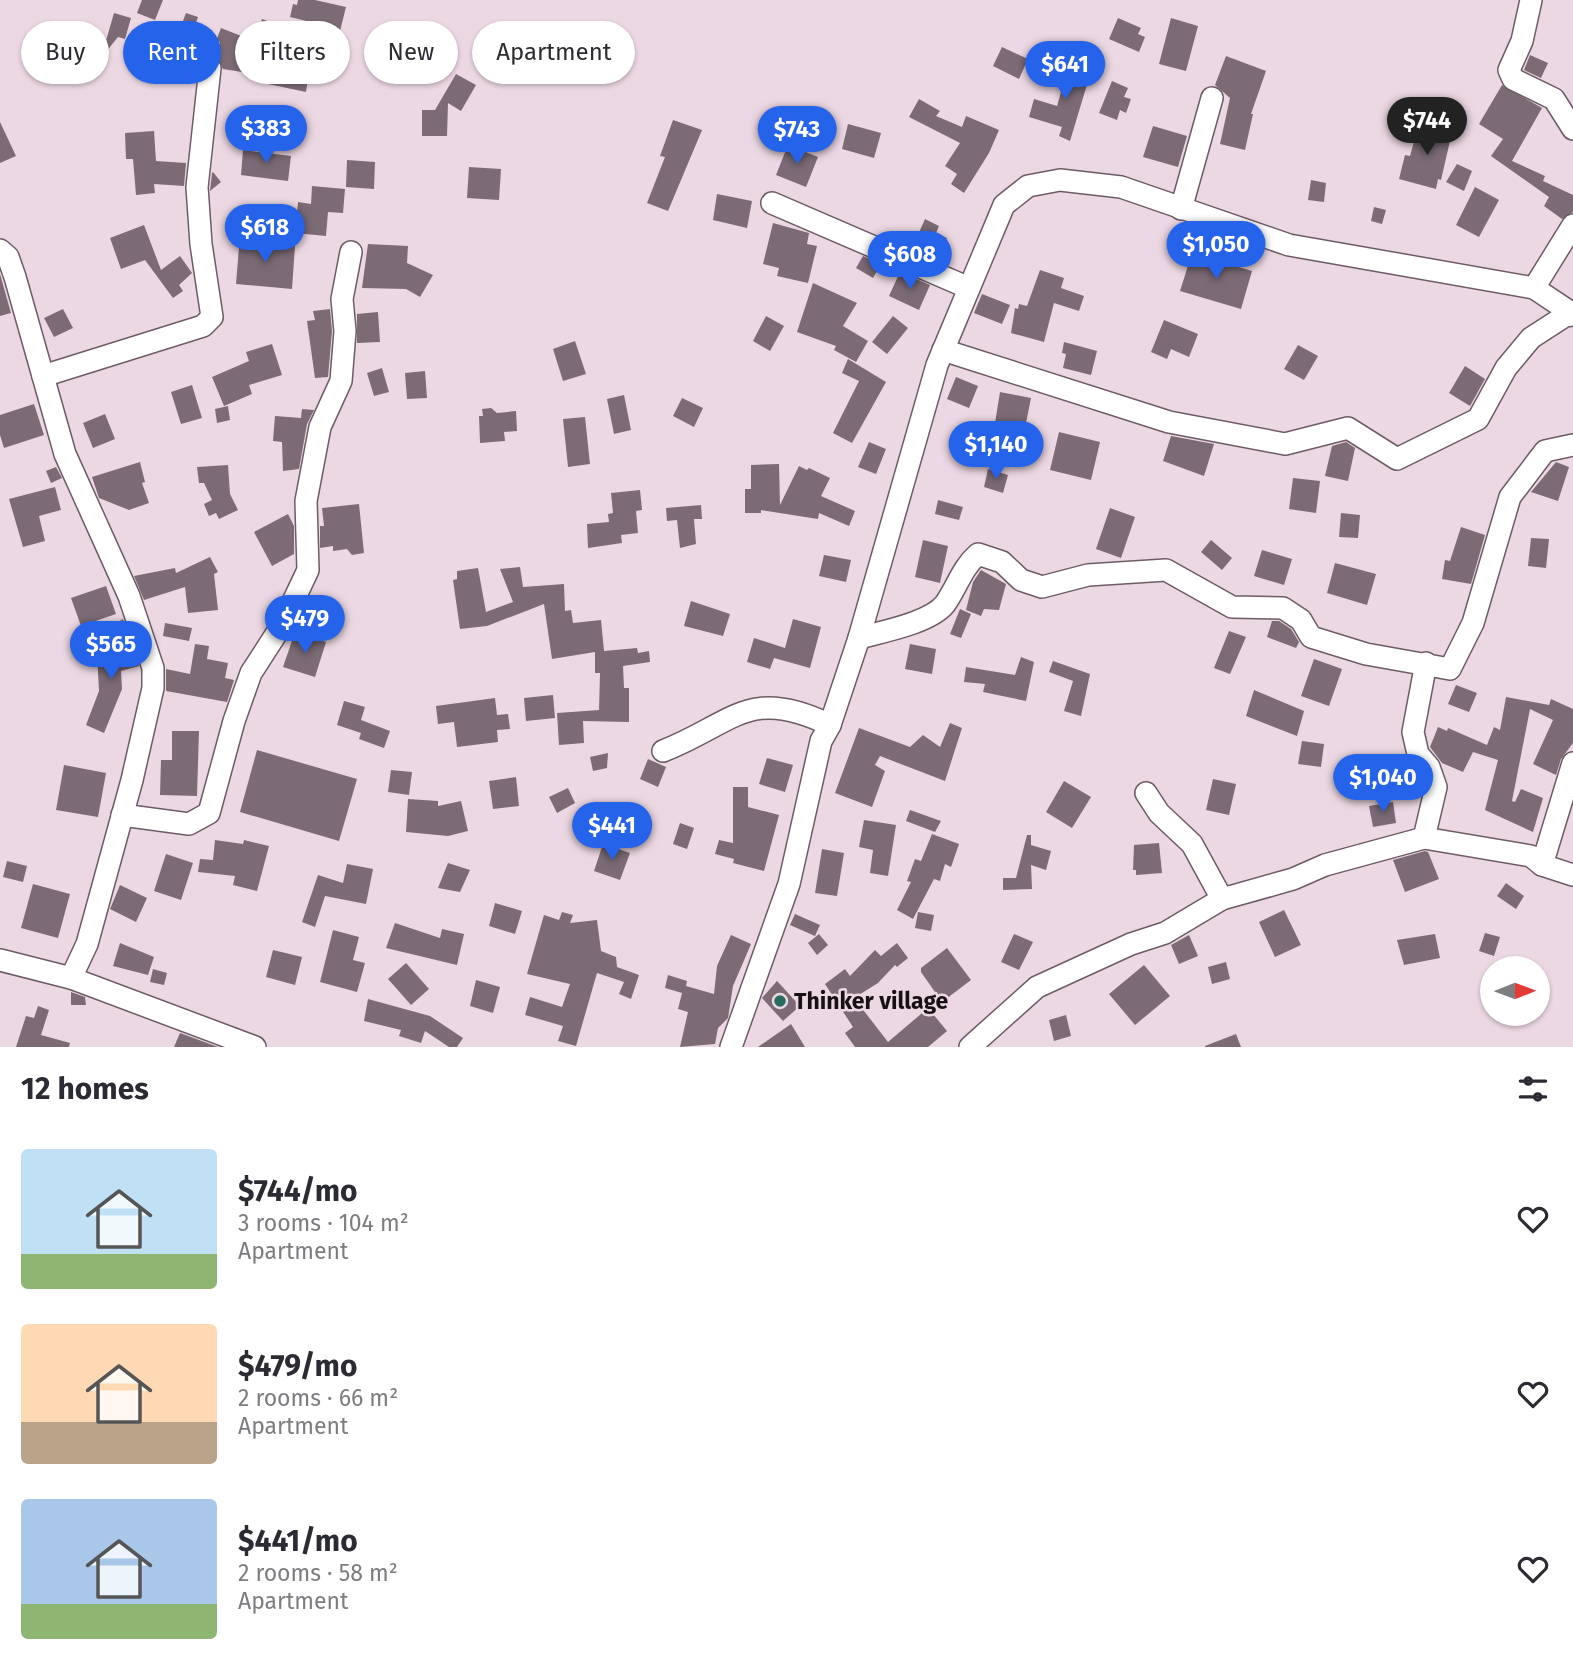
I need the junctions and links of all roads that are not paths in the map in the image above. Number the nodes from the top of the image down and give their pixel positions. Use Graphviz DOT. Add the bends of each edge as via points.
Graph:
graph roads {
  1 [pos="1531,0"];
  2 [pos="208,84"];
  3 [pos="1212,98"];
  4 [pos="1573,129"];
  5 [pos="772,203"];
  6 [pos="1181,209"];
  7 [pos="1573,225"];
  8 [pos="0,250"];
  9 [pos="351,252"];
  10 [pos="969,288"];
  11 [pos="1534,288"];
  12 [pos="1573,315"];
  13 [pos="943,351"];
  14 [pos="43,376"];
  15 [pos="1573,444"];
  16 [pos="859,638"];
  17 [pos="1426,663"];
  18 [pos="830,725"];
  19 [pos="663,751"];
  20 [pos="1573,762"];
  21 [pos="1146,793"];
  22 [pos="122,815"];
  23 [pos="1424,838"];
  24 [pos="1542,865"];
  25 [pos="1573,875"];
  26 [pos="1222,899"];
  27 [pos="0,960"];
  28 [pos="71,978"];
  29 [pos="247,1046"];
  30 [pos="731,1047"];
  31 [pos="970,1047"];
  1 -- 4 [label="street" via="1522,41 1509,70 1513,79 1554,99"];
  2 -- 14 [label="street" via="197,187 212,317 203,326"];
  3 -- 6 [label="street"];
  5 -- 10 [label="street"];
  6 -- 10 [label="street" via="1121,187 1059,180 1028,186 1004,205"];
  6 -- 11 [label="street" via="1289,245"];
  7 -- 11 [label="street"];
  8 -- 14 [label="street" via="8,257 15,277"];
  9 -- 22 [label="street" via="342,299 341,381 320,427 306,501 309,570 251,673 209,813 189,824"];
  10 -- 13 [label="street"];
  11 -- 12 [label="street"];
  12 -- 13 [label="street" via="1531,338 1506,368 1478,419 1397,459 1348,428 1285,444 1169,422"];
  13 -- 16 [label="street"];
  14 -- 22 [label="street" via="65,454 128,596 153,668 147,721"];
  15 -- 17 [label="street" via="1545,451 1510,497 1468,634 1450,668"];
  16 -- 17 [label="street" via="897,629 943,607 966,565 978,554 1002,562 1021,580 1042,587 1088,575 1166,570 1232,607 1283,608 1301,620 1311,637 1366,654"];
  16 -- 18 [label="street"];
  17 -- 23 [label="street" via="1413,732 1418,754 1436,787"];
  18 -- 19 [label="street" via="808,714 755,707 728,716"];
  18 -- 30 [label="street" via="821,741 789,884"];
  20 -- 24 [label="street"];
  21 -- 26 [label="street" via="1159,813 1192,844"];
  22 -- 28 [label="street" via="87,944"];
  23 -- 24 [label="street" via="1531,856"];
  23 -- 26 [label="street"];
  24 -- 25 [label="street"];
  26 -- 31 [label="street" via="1165,933 1037,987"];
  27 -- 28 [label="street"];
  28 -- 29 [label="street"];
}
